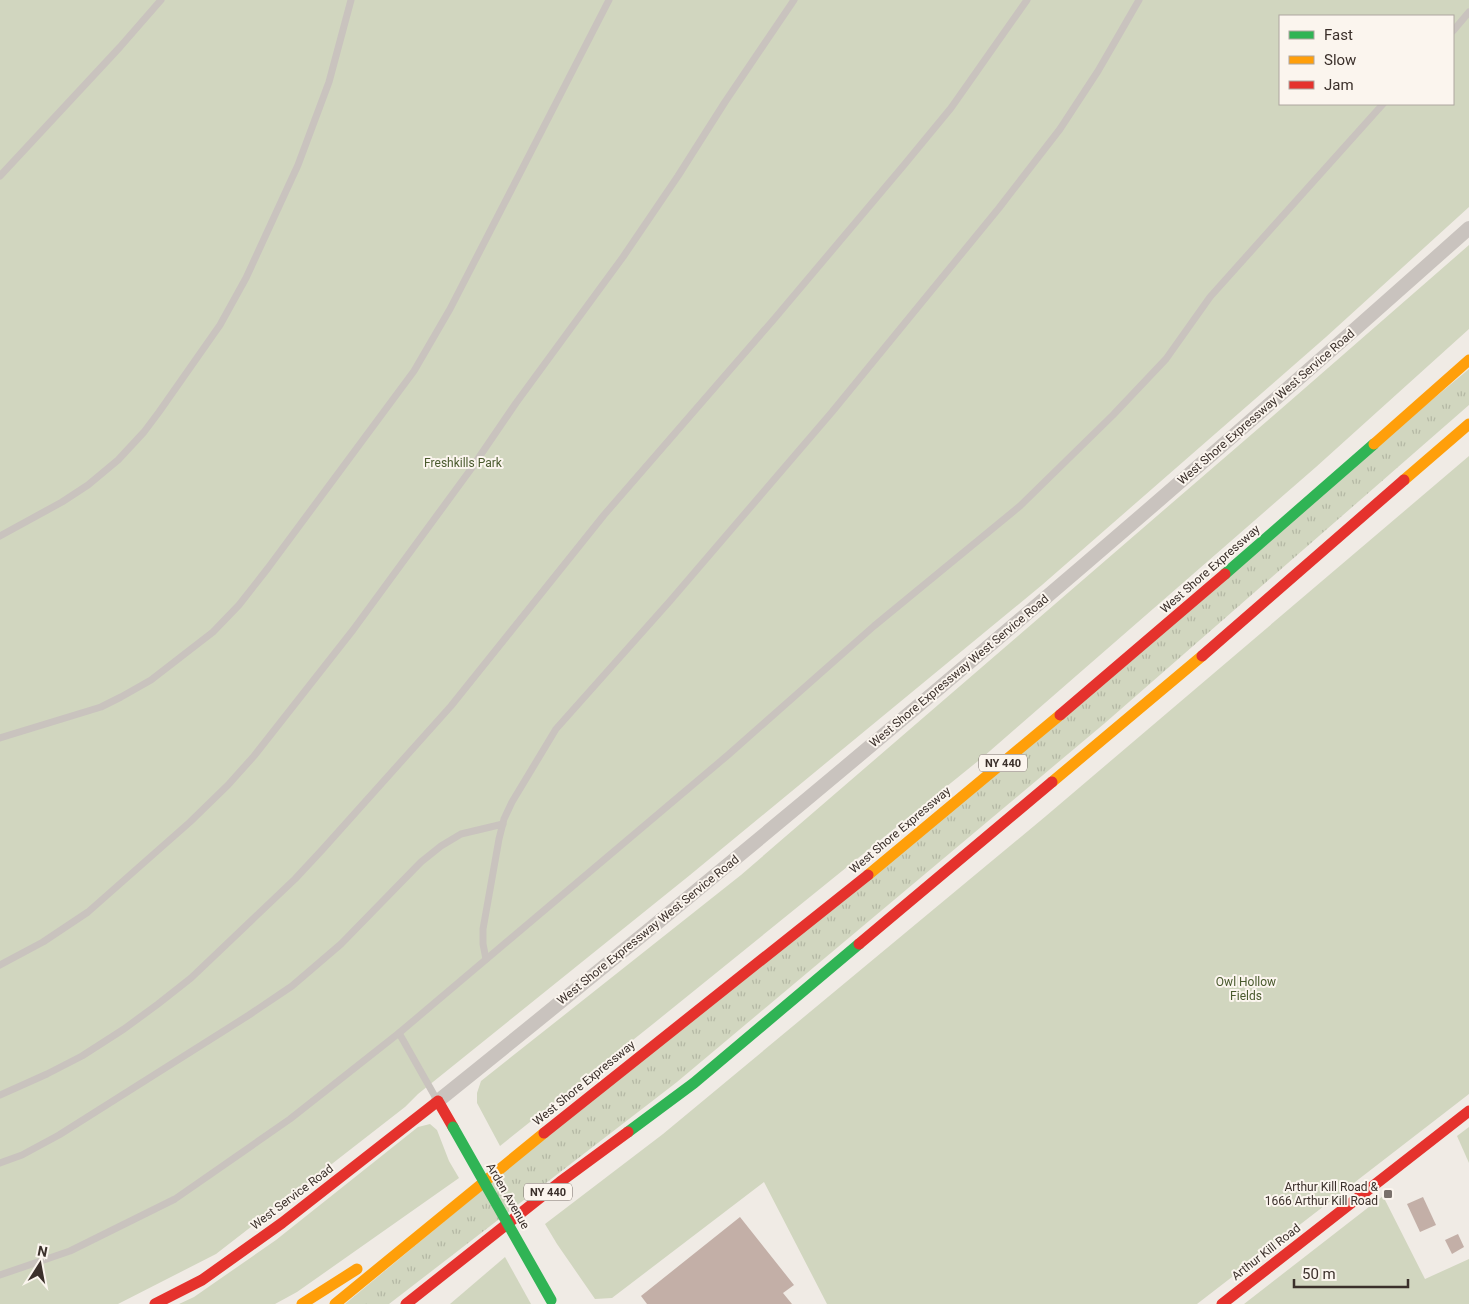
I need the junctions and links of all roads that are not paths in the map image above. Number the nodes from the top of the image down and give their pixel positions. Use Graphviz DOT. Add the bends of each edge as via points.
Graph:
graph roads {
  1 [pos="161,0"];
  2 [pos="351,0"];
  3 [pos="609,0"];
  4 [pos="794,0"];
  5 [pos="1027,0"];
  6 [pos="1139,0"];
  7 [pos="1469,12"];
  8 [pos="1454,30"];
  9 [pos="1383,105"];
  10 [pos="0,176"];
  11 [pos="1469,228"];
  12 [pos="1469,360"];
  13 [pos="1469,424"];
  14 [pos="0,536"];
  15 [pos="0,738"];
  16 [pos="503,824"];
  17 [pos="486,959"];
  18 [pos="0,965"];
  19 [pos="399,1033"];
  20 [pos="694,1083"];
  21 [pos="0,1095"];
  22 [pos="438,1101"];
  23 [pos="1469,1111"];
  24 [pos="523,1149"];
  25 [pos="0,1164"];
  26 [pos="552,1203"];
  27 [pos="523,1228"];
  28 [pos="508,1241"];
  29 [pos="0,1276"];
  30 [pos="553,1302"];
  31 [pos="155,1304"];
  32 [pos="302,1304"];
  33 [pos="335,1304"];
  34 [pos="406,1304"];
  35 [pos="1222,1304"];
  1 -- 10 [label="lane"];
  2 -- 14 [label="lane" via="329,82 298,165 239,291 202,352 144,432 118,460 62,502"];
  3 -- 15 [label="lane" via="426,352 239,605 189,652 122,697 101,708"];
  4 -- 18 [label="lane" via="623,257 353,630 254,756 190,822 88,912"];
  5 -- 21 [label="lane" via="951,108 916,151 604,515 451,706 295,880 191,978 124,1029 82,1056"];
  6 -- 16 [label="lane" via="1071,112 1006,200 832,412 556,729 512,802"];
  7 -- 8 [label="lane"];
  9 -- 17 [label="lane" via="1210,297 1166,358 1020,506 874,626 728,755"];
  11 -- 22 [label="street, West Shore Expressway West Service Road" via="1136,520 801,805"];
  12 -- 24 [label="main road, West Shore Expressway / NY 440" via="1318,494 1016,752"];
  13 -- 20 [label="main road, NY 440" via="1194,663"];
  16 -- 17 [label="lane" via="483,929"];
  16 -- 25 [label="lane" via="460,834 441,846 421,862 341,944 292,986 59,1135"];
  17 -- 19 [label="lane"];
  19 -- 22 [label="lane"];
  19 -- 29 [label="lane" via="290,1119 175,1199 70,1251"];
  20 -- 26 [label="main road"];
  20 -- 34 [label="main road, NY 440" via="560,1182"];
  22 -- 30 [label="main road, Arden Avenue, bridge"];
  22 -- 31 [label="main road, West Service Road" via="282,1223 202,1280"];
  23 -- 35 [label="main road, Arthur Kill Road"];
  24 -- 32 [label="main road" via="368,1262"];
  24 -- 33 [label="main road, West Shore Expressway / NY 440"];
  27 -- 28 [label="main road"];
}
